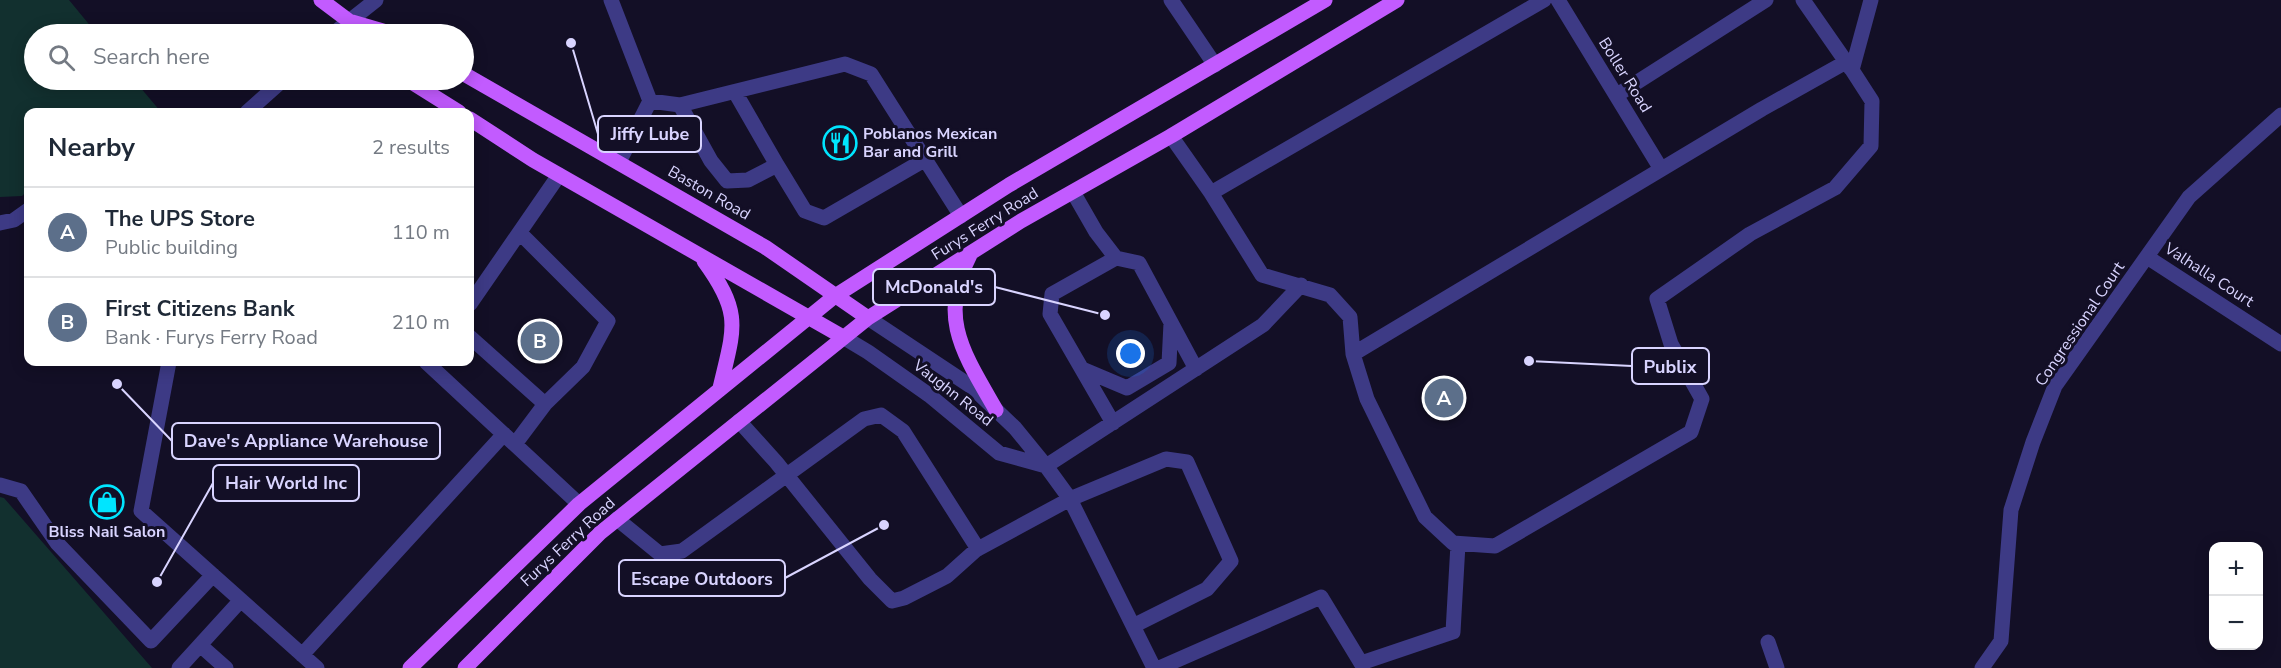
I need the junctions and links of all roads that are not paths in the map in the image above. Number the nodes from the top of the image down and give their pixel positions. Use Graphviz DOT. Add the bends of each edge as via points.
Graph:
graph roads {
  1 [pos="321,0"];
  2 [pos="376,0"];
  3 [pos="611,0"];
  4 [pos="1171,0"];
  5 [pos="1325,0"];
  6 [pos="1397,0"];
  7 [pos="1544,0"];
  8 [pos="1558,0"];
  9 [pos="1803,0"];
  10 [pos="1871,0"];
  11 [pos="1758,2"];
  12 [pos="349,21"];
  13 [pos="345,24"];
  14 [pos="352,24"];
  15 [pos="359,24"];
  16 [pos="1215,65"];
  17 [pos="1849,66"];
  18 [pos="474,80"];
  19 [pos="272,90"];
  20 [pos="424,90"];
  21 [pos="735,92"];
  22 [pos="1617,95"];
  23 [pos="650,101"];
  24 [pos="680,105"];
  25 [pos="252,108"];
  26 [pos="453,108"];
  27 [pos="2281,115"];
  28 [pos="474,122"];
  29 [pos="1171,136"];
  30 [pos="926,159"];
  31 [pos="620,162"];
  32 [pos="777,165"];
  33 [pos="1661,170"];
  34 [pos="559,175"];
  35 [pos="1073,192"];
  36 [pos="1211,193"];
  37 [pos="24,213"];
  38 [pos="961,216"];
  39 [pos="0,223"];
  40 [pos="520,232"];
  41 [pos="970,253"];
  42 [pos="700,256"];
  43 [pos="2147,257"];
  44 [pos="1116,258"];
  45 [pos="1301,285"];
  46 [pos="835,296"];
  47 [pos="474,298"];
  48 [pos="807,317"];
  49 [pos="868,318"];
  50 [pos="1171,322"];
  51 [pos="843,337"];
  52 [pos="474,341"];
  53 [pos="2281,344"];
  54 [pos="1353,354"];
  55 [pos="168,366"];
  56 [pos="430,366"];
  57 [pos="1082,369"];
  58 [pos="1196,369"];
  59 [pos="720,388"];
  60 [pos="545,404"];
  61 [pos="996,410"];
  62 [pos="739,421"];
  63 [pos="1113,423"];
  64 [pos="509,439"];
  65 [pos="1046,466"];
  66 [pos="786,474"];
  67 [pos="0,485"];
  68 [pos="1070,499"];
  69 [pos="579,504"];
  70 [pos="617,519"];
  71 [pos="1458,544"];
  72 [pos="978,549"];
  73 [pos="213,575"];
  74 [pos="241,600"];
  75 [pos="1133,626"];
  76 [pos="1768,642"];
  77 [pos="200,645"];
  78 [pos="302,655"];
  79 [pos="1358,666"];
  80 [pos="179,668"];
  81 [pos="226,668"];
  82 [pos="317,668"];
  83 [pos="410,668"];
  84 [pos="465,668"];
  85 [pos="1154,668"];
  86 [pos="1159,668"];
  87 [pos="1777,668"];
  88 [pos="1982,668"];
  1 -- 12 [label="main road"];
  2 -- 12 [label="street"];
  3 -- 23 [label="street"];
  4 -- 16 [label="street"];
  5 -- 16 [label="main road, Furys Ferry Road"];
  6 -- 29 [label="main road, Furys Ferry Road"];
  7 -- 36 [label="street"];
  8 -- 22 [label="street, Boller Road"];
  9 -- 17 [label="street"];
  10 -- 17 [label="street"];
  11 -- 22 [label="street"];
  12 -- 13 [label="street"];
  12 -- 14 [label="main road"];
  12 -- 15 [label="main road"];
  16 -- 38 [label="main road, Furys Ferry Road"];
  17 -- 33 [label="street"];
  17 -- 71 [label="street" via="1872,101 1871,146 1835,188 1750,234 1657,299 1671,344 1702,399 1691,432 1495,546"];
  18 -- 31 [label="main road, Baston Road"];
  19 -- 25 [label="street"];
  20 -- 26 [label="main road"];
  21 -- 24 [label="street"];
  21 -- 30 [label="street" via="845,64 871,74"];
  21 -- 32 [label="street"];
  22 -- 33 [label="street, Boller Road"];
  23 -- 24 [label="street"];
  23 -- 31 [label="street"];
  24 -- 32 [label="street" via="711,161 727,181 748,180"];
  27 -- 43 [label="street, Congressional Court" via="2189,197"];
  28 -- 34 [label="main road"];
  29 -- 35 [label="main road, Furys Ferry Road"];
  29 -- 36 [label="street"];
  30 -- 32 [label="street" via="824,218 805,211"];
  30 -- 38 [label="street"];
  31 -- 46 [label="main road, Baston Road" via="765,247"];
  33 -- 54 [label="street"];
  34 -- 40 [label="street"];
  34 -- 42 [label="main road"];
  35 -- 41 [label="main road, Furys Ferry Road"];
  35 -- 44 [label="street"];
  36 -- 45 [label="street" via="1262,275"];
  37 -- 39 [label="street"];
  38 -- 46 [label="main road, Furys Ferry Road"];
  40 -- 47 [label="street"];
  40 -- 60 [label="street" via="608,321 583,367"];
  41 -- 49 [label="main road, Furys Ferry Road"];
  41 -- 61 [label="main road" via="958,278 953,312 964,355"];
  42 -- 48 [label="main road"];
  42 -- 59 [label="main road" via="725,288 734,327"];
  43 -- 53 [label="street, Valhalla Court"];
  43 -- 88 [label="street, Congressional Court" via="2055,386 2011,510 2001,641"];
  44 -- 50 [label="street" via="1139,263"];
  44 -- 57 [label="street" via="1052,294 1050,314"];
  45 -- 54 [label="street" via="1330,295 1350,317"];
  45 -- 58 [label="street" via="1263,325"];
  46 -- 48 [label="main road, Furys Ferry Road"];
  46 -- 49 [label="main road, Baston Road"];
  48 -- 51 [label="main road"];
  48 -- 59 [label="main road, Furys Ferry Road"];
  49 -- 51 [label="main road, Furys Ferry Road"];
  49 -- 61 [label="street, Vaughn Road" via="972,387"];
  50 -- 57 [label="street" via="1169,363 1127,388"];
  50 -- 58 [label="street"];
  51 -- 62 [label="main road, Furys Ferry Road"];
  51 -- 65 [label="street, Vaughn Road" via="929,395 999,453"];
  52 -- 60 [label="street"];
  54 -- 71 [label="street" via="1367,399 1406,483 1425,517"];
  55 -- 73 [label="street" via="141,511"];
  56 -- 64 [label="street"];
  57 -- 63 [label="street"];
  58 -- 63 [label="street"];
  59 -- 69 [label="main road, Furys Ferry Road"];
  60 -- 64 [label="street"];
  61 -- 65 [label="street, Vaughn Road"];
  62 -- 66 [label="street"];
  62 -- 70 [label="main road, Furys Ferry Road"];
  63 -- 65 [label="street"];
  64 -- 69 [label="street"];
  64 -- 78 [label="street"];
  65 -- 68 [label="street, Vaughn Road"];
  66 -- 70 [label="street" via="682,551 660,554"];
  66 -- 72 [label="street" via="888,600 904,598 947,576"];
  66 -- 72 [label="street" via="864,419 881,415 903,431"];
  67 -- 73 [label="street" via="21,491 57,543 151,641"];
  68 -- 72 [label="street"];
  68 -- 75 [label="street, Vaughn Road"];
  68 -- 75 [label="street" via="1166,459 1187,462 1231,561 1207,589"];
  69 -- 83 [label="main road, Furys Ferry Road"];
  70 -- 84 [label="main road, Furys Ferry Road"];
  71 -- 79 [label="street" via="1453,632"];
  73 -- 74 [label="street"];
  74 -- 77 [label="street"];
  74 -- 78 [label="street"];
  75 -- 85 [label="street, Vaughn Road"];
  76 -- 87 [label="street"];
  77 -- 80 [label="street"];
  77 -- 81 [label="street"];
  78 -- 82 [label="street"];
  79 -- 86 [label="street" via="1321,597"];
}
